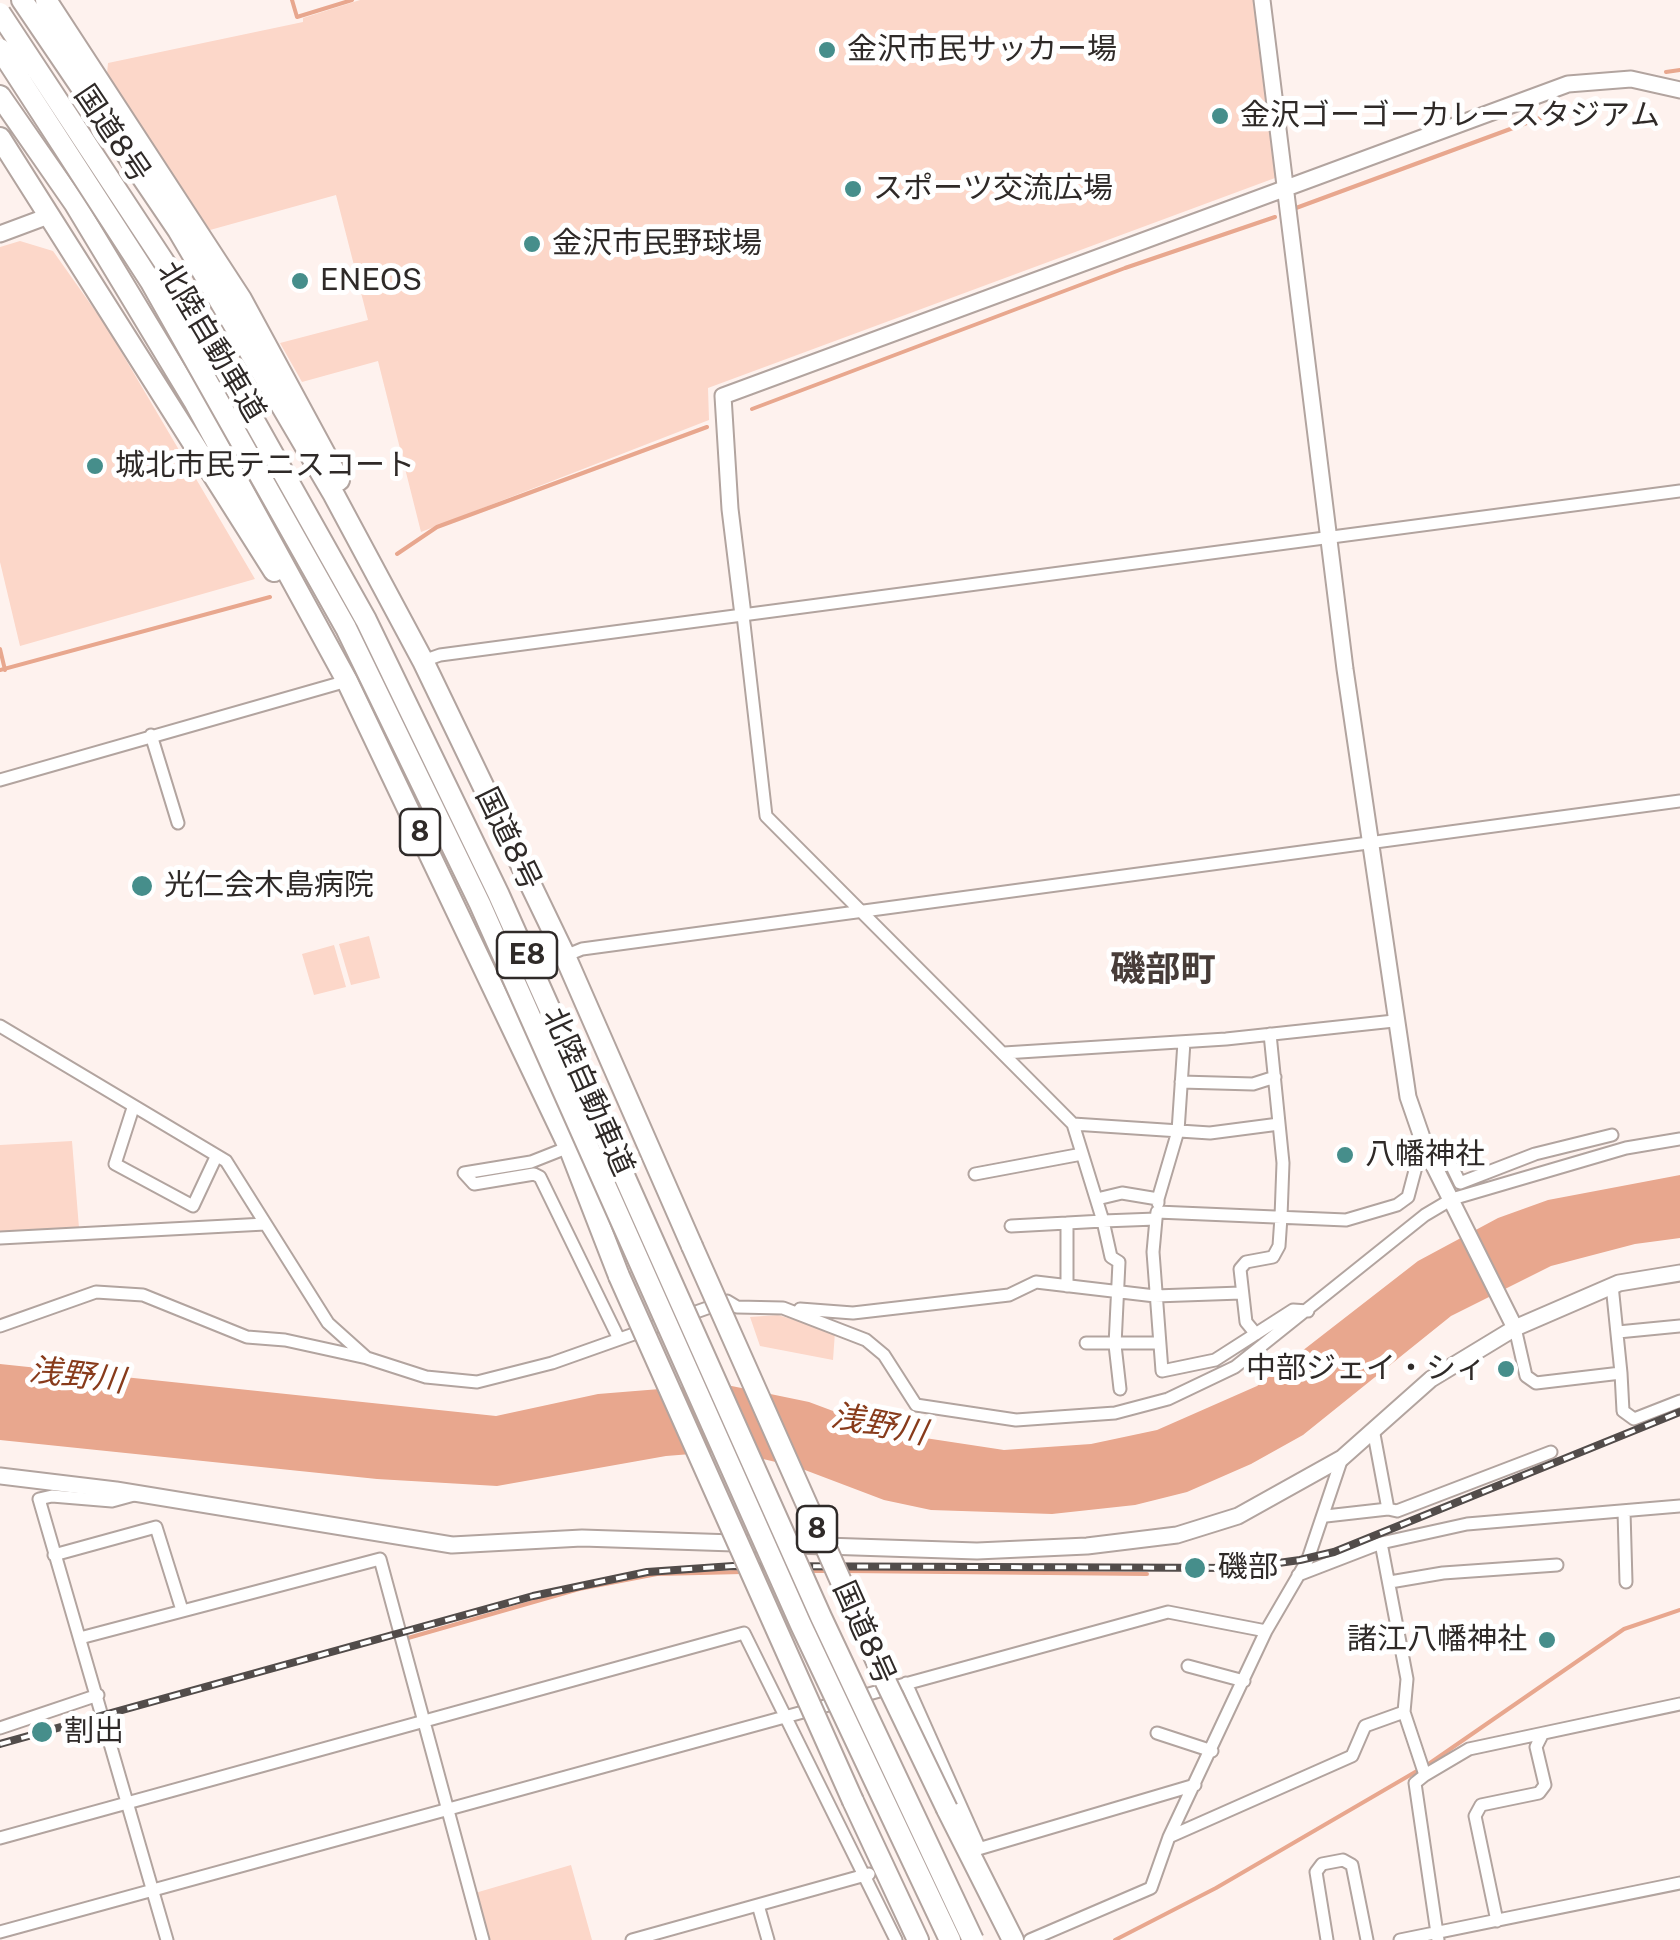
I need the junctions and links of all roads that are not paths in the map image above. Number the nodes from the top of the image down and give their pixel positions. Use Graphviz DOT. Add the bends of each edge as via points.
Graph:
graph roads {
  1 [pos="22,0"];
  2 [pos="46,0"];
  3 [pos="1262,0"];
  4 [pos="0,13"];
  5 [pos="0,49"];
  6 [pos="1680,90"];
  7 [pos="0,96"];
  8 [pos="0,138"];
  9 [pos="1286,186"];
  10 [pos="51,215"];
  11 [pos="0,234"];
  12 [pos="1680,491"];
  13 [pos="1330,537"];
  14 [pos="394,608"];
  15 [pos="743,615"];
  16 [pos="422,661"];
  17 [pos="347,681"];
  18 [pos="151,734"];
  19 [pos="0,780"];
  20 [pos="1680,801"];
  21 [pos="178,823"];
  22 [pos="1369,846"];
  23 [pos="863,912"];
  24 [pos="565,956"];
  25 [pos="1394,1022"];
  26 [pos="0,1026"];
  27 [pos="1270,1034"];
  28 [pos="1184,1042"];
  29 [pos="1004,1053"];
  30 [pos="1275,1077"];
  31 [pos="1181,1082"];
  32 [pos="134,1108"];
  33 [pos="1073,1124"];
  34 [pos="1279,1124"];
  35 [pos="1178,1131"];
  36 [pos="1612,1135"];
  37 [pos="1680,1140"];
  38 [pos="569,1147"];
  39 [pos="1428,1152"];
  40 [pos="1082,1154"];
  41 [pos="216,1158"];
  42 [pos="975,1174"];
  43 [pos="1096,1199"];
  44 [pos="1456,1206"];
  45 [pos="1157,1210"];
  46 [pos="1281,1217"];
  47 [pos="1102,1221"];
  48 [pos="1067,1223"];
  49 [pos="266,1224"];
  50 [pos="1011,1226"];
  51 [pos="0,1238"];
  52 [pos="1680,1272"];
  53 [pos="1612,1285"];
  54 [pos="1067,1286"];
  55 [pos="1116,1292"];
  56 [pos="1241,1293"];
  57 [pos="1155,1296"];
  58 [pos="783,1308"];
  59 [pos="1308,1312"];
  60 [pos="0,1326"];
  61 [pos="1680,1326"];
  62 [pos="1515,1328"];
  63 [pos="1618,1332"];
  64 [pos="1256,1334"];
  65 [pos="620,1339"];
  66 [pos="1086,1343"];
  67 [pos="1160,1344"];
  68 [pos="1115,1345"];
  69 [pos="368,1358"];
  70 [pos="1621,1373"];
  71 [pos="1120,1389"];
  72 [pos="1680,1401"];
  73 [pos="1373,1428"];
  74 [pos="1551,1452"];
  75 [pos="1342,1458"];
  76 [pos="0,1476"];
  77 [pos="139,1494"];
  78 [pos="1680,1506"];
  79 [pos="1388,1509"];
  80 [pos="1624,1511"];
  81 [pos="1326,1516"];
  82 [pos="1381,1543"];
  83 [pos="54,1555"];
  84 [pos="1557,1566"];
  85 [pos="1298,1576"];
  86 [pos="1390,1582"];
  87 [pos="1626,1582"];
  88 [pos="182,1610"];
  89 [pos="1266,1631"];
  90 [pos="80,1638"];
  91 [pos="1188,1666"];
  92 [pos="1244,1681"];
  93 [pos="906,1683"];
  94 [pos="98,1695"];
  95 [pos="1680,1704"];
  96 [pos="1404,1712"];
  97 [pos="786,1717"];
  98 [pos="427,1721"];
  99 [pos="0,1728"];
  100 [pos="1157,1733"];
  101 [pos="1542,1735"];
  102 [pos="1212,1752"];
  103 [pos="1425,1775"];
  104 [pos="1195,1785"];
  105 [pos="128,1802"];
  106 [pos="447,1808"];
  107 [pos="1169,1837"];
  108 [pos="0,1838"];
  109 [pos="974,1850"];
  110 [pos="874,1872"];
  111 [pos="1680,1883"];
  112 [pos="152,1890"];
  113 [pos="758,1904"];
  114 [pos="1497,1921"];
  115 [pos="0,1932"];
  116 [pos="1437,1937"];
  117 [pos="166,1940"];
  118 [pos="483,1940"];
  119 [pos="632,1940"];
  120 [pos="768,1940"];
  121 [pos="896,1940"];
  122 [pos="918,1940"];
  123 [pos="950,1940"];
  124 [pos="973,1940"];
  125 [pos="1012,1940"];
  126 [pos="1030,1940"];
  127 [pos="1328,1940"];
  128 [pos="1367,1940"];
  129 [pos="1400,1940"];
  1 -- 14 [label="highway, 国道8号 / 8" via="178,230"];
  2 -- 14 [label="highway" via="241,299 308,416 370,542"];
  3 -- 9 [label="street"];
  4 -- 124 [label="highway, 北陸自動車道 / E8, bridge" via="170,272 366,620 498,893 821,1618"];
  5 -- 123 [label="highway, 北陸自動車道 / E8, bridge" via="151,282 346,628 488,922 801,1625"];
  6 -- 9 [label="street" via="1631,80 1568,84"];
  7 -- 17 [label="highway, 8" via="75,204 194,401"];
  8 -- 10 [label="highway"];
  9 -- 13 [label="street"];
  9 -- 15 [label="street" via="723,396"];
  10 -- 11 [label="street"];
  10 -- 17 [label="highway"];
  12 -- 13 [label="street"];
  13 -- 15 [label="street"];
  13 -- 22 [label="street"];
  14 -- 16 [label="highway, 国道8号 / 8"];
  15 -- 16 [label="street"];
  15 -- 23 [label="street" via="766,816"];
  16 -- 24 [label="highway, 国道8号 / 8"];
  17 -- 18 [label="street"];
  17 -- 38 [label="highway, 8"];
  18 -- 19 [label="street"];
  18 -- 21 [label="street"];
  20 -- 22 [label="street"];
  22 -- 23 [label="street"];
  22 -- 25 [label="street"];
  23 -- 24 [label="street"];
  23 -- 29 [label="street"];
  24 -- 109 [label="highway, 国道8号 / 8, bridge" via="883,1676"];
  25 -- 27 [label="street"];
  25 -- 39 [label="street" via="1408,1097"];
  26 -- 32 [label="street"];
  27 -- 28 [label="street"];
  27 -- 30 [label="street"];
  28 -- 29 [label="street"];
  28 -- 31 [label="street"];
  29 -- 33 [label="street"];
  30 -- 31 [label="street" via="1252,1084"];
  30 -- 34 [label="street"];
  31 -- 35 [label="street"];
  32 -- 41 [label="street"];
  32 -- 41 [label="street" via="115,1164 193,1206"];
  33 -- 35 [label="street"];
  33 -- 40 [label="street"];
  34 -- 35 [label="street"];
  34 -- 46 [label="street"];
  35 -- 45 [label="street"];
  36 -- 39 [label="street" via="1535,1154 1460,1183 1446,1154"];
  37 -- 44 [label="street" via="1626,1148"];
  38 -- 65 [label="street" via="531,1162 464,1173 474,1184 540,1177"];
  38 -- 110 [label="highway, 8, bridge" via="619,1276 853,1801"];
  39 -- 44 [label="street"];
  39 -- 46 [label="street" via="1398,1206 1346,1220"];
  40 -- 42 [label="street"];
  40 -- 43 [label="street"];
  41 -- 49 [label="street" via="226,1160"];
  43 -- 45 [label="street" via="1122,1193"];
  43 -- 47 [label="street"];
  44 -- 59 [label="street" via="1426,1215"];
  44 -- 62 [label="street"];
  45 -- 46 [label="street"];
  45 -- 47 [label="street"];
  45 -- 57 [label="street"];
  46 -- 56 [label="street" via="1273,1257 1240,1268"];
  47 -- 48 [label="street"];
  47 -- 55 [label="street" via="1111,1257 1119,1262"];
  48 -- 50 [label="street"];
  48 -- 54 [label="street"];
  49 -- 51 [label="street"];
  49 -- 69 [label="street" via="328,1324"];
  52 -- 53 [label="street"];
  53 -- 62 [label="street"];
  53 -- 63 [label="street"];
  54 -- 55 [label="street"];
  54 -- 58 [label="street" via="1036,1282 1009,1295 853,1313"];
  55 -- 57 [label="street"];
  55 -- 68 [label="street"];
  56 -- 57 [label="street"];
  56 -- 64 [label="street" via="1246,1322"];
  57 -- 67 [label="street"];
  58 -- 59 [label="street" via="866,1340 884,1355 916,1405 1016,1420 1115,1413 1168,1399 1235,1367"];
  58 -- 65 [label="street" via="737,1308 728,1301"];
  59 -- 64 [label="street" via="1293,1310"];
  60 -- 69 [label="street" via="96,1292 142,1295 247,1337"];
  61 -- 63 [label="street"];
  62 -- 70 [label="street" via="1526,1376 1536,1383"];
  62 -- 73 [label="street" via="1454,1362"];
  63 -- 70 [label="street"];
  64 -- 67 [label="street" via="1215,1360 1162,1371"];
  65 -- 69 [label="street" via="477,1382 426,1377"];
  66 -- 68 [label="street"];
  67 -- 68 [label="street"];
  68 -- 71 [label="street"];
  70 -- 72 [label="street" via="1623,1411 1634,1420"];
  73 -- 75 [label="street"];
  73 -- 79 [label="street"];
  74 -- 79 [label="street"];
  75 -- 77 [label="street" via="1238,1516 1177,1535 977,1551 582,1538 452,1546"];
  75 -- 81 [label="street"];
  76 -- 77 [label="street"];
  77 -- 83 [label="street" via="112,1501 39,1499"];
  78 -- 80 [label="street"];
  79 -- 81 [label="street"];
  80 -- 82 [label="street" via="1467,1524"];
  80 -- 87 [label="street"];
  81 -- 85 [label="street"];
  82 -- 85 [label="street"];
  82 -- 86 [label="street"];
  83 -- 88 [label="street" via="156,1527"];
  83 -- 90 [label="street"];
  84 -- 86 [label="street"];
  85 -- 89 [label="street"];
  86 -- 96 [label="street" via="1407,1679"];
  88 -- 90 [label="street"];
  88 -- 98 [label="street" via="380,1559"];
  89 -- 92 [label="street"];
  89 -- 93 [label="street" via="1168,1612"];
  90 -- 94 [label="street"];
  91 -- 92 [label="street"];
  92 -- 102 [label="street"];
  93 -- 97 [label="street"];
  93 -- 109 [label="street"];
  94 -- 99 [label="street"];
  94 -- 105 [label="street"];
  95 -- 101 [label="street"];
  96 -- 103 [label="street"];
  96 -- 107 [label="street" via="1365,1726 1352,1756"];
  97 -- 98 [label="street" via="744,1633"];
  97 -- 106 [label="street"];
  97 -- 110 [label="street"];
  98 -- 105 [label="street"];
  98 -- 106 [label="street"];
  100 -- 102 [label="street"];
  101 -- 103 [label="street" via="1469,1749"];
  101 -- 114 [label="street" via="1536,1747 1545,1785 1538,1793 1481,1806 1475,1816"];
  102 -- 104 [label="street"];
  103 -- 116 [label="street" via="1414,1783"];
  104 -- 107 [label="street"];
  104 -- 109 [label="street"];
  105 -- 108 [label="street"];
  105 -- 112 [label="street"];
  106 -- 112 [label="street"];
  106 -- 118 [label="street"];
  107 -- 126 [label="street" via="1151,1888"];
  109 -- 125 [label="highway, 国道8号 / 8"];
  110 -- 113 [label="street"];
  110 -- 121 [label="street"];
  110 -- 122 [label="highway, 8"];
  111 -- 114 [label="street"];
  112 -- 115 [label="street"];
  112 -- 117 [label="street"];
  113 -- 119 [label="street"];
  113 -- 120 [label="street"];
  114 -- 116 [label="street"];
  116 -- 129 [label="street"];
  127 -- 128 [label="street" via="1316,1872 1342,1860 1352,1865"];
}
